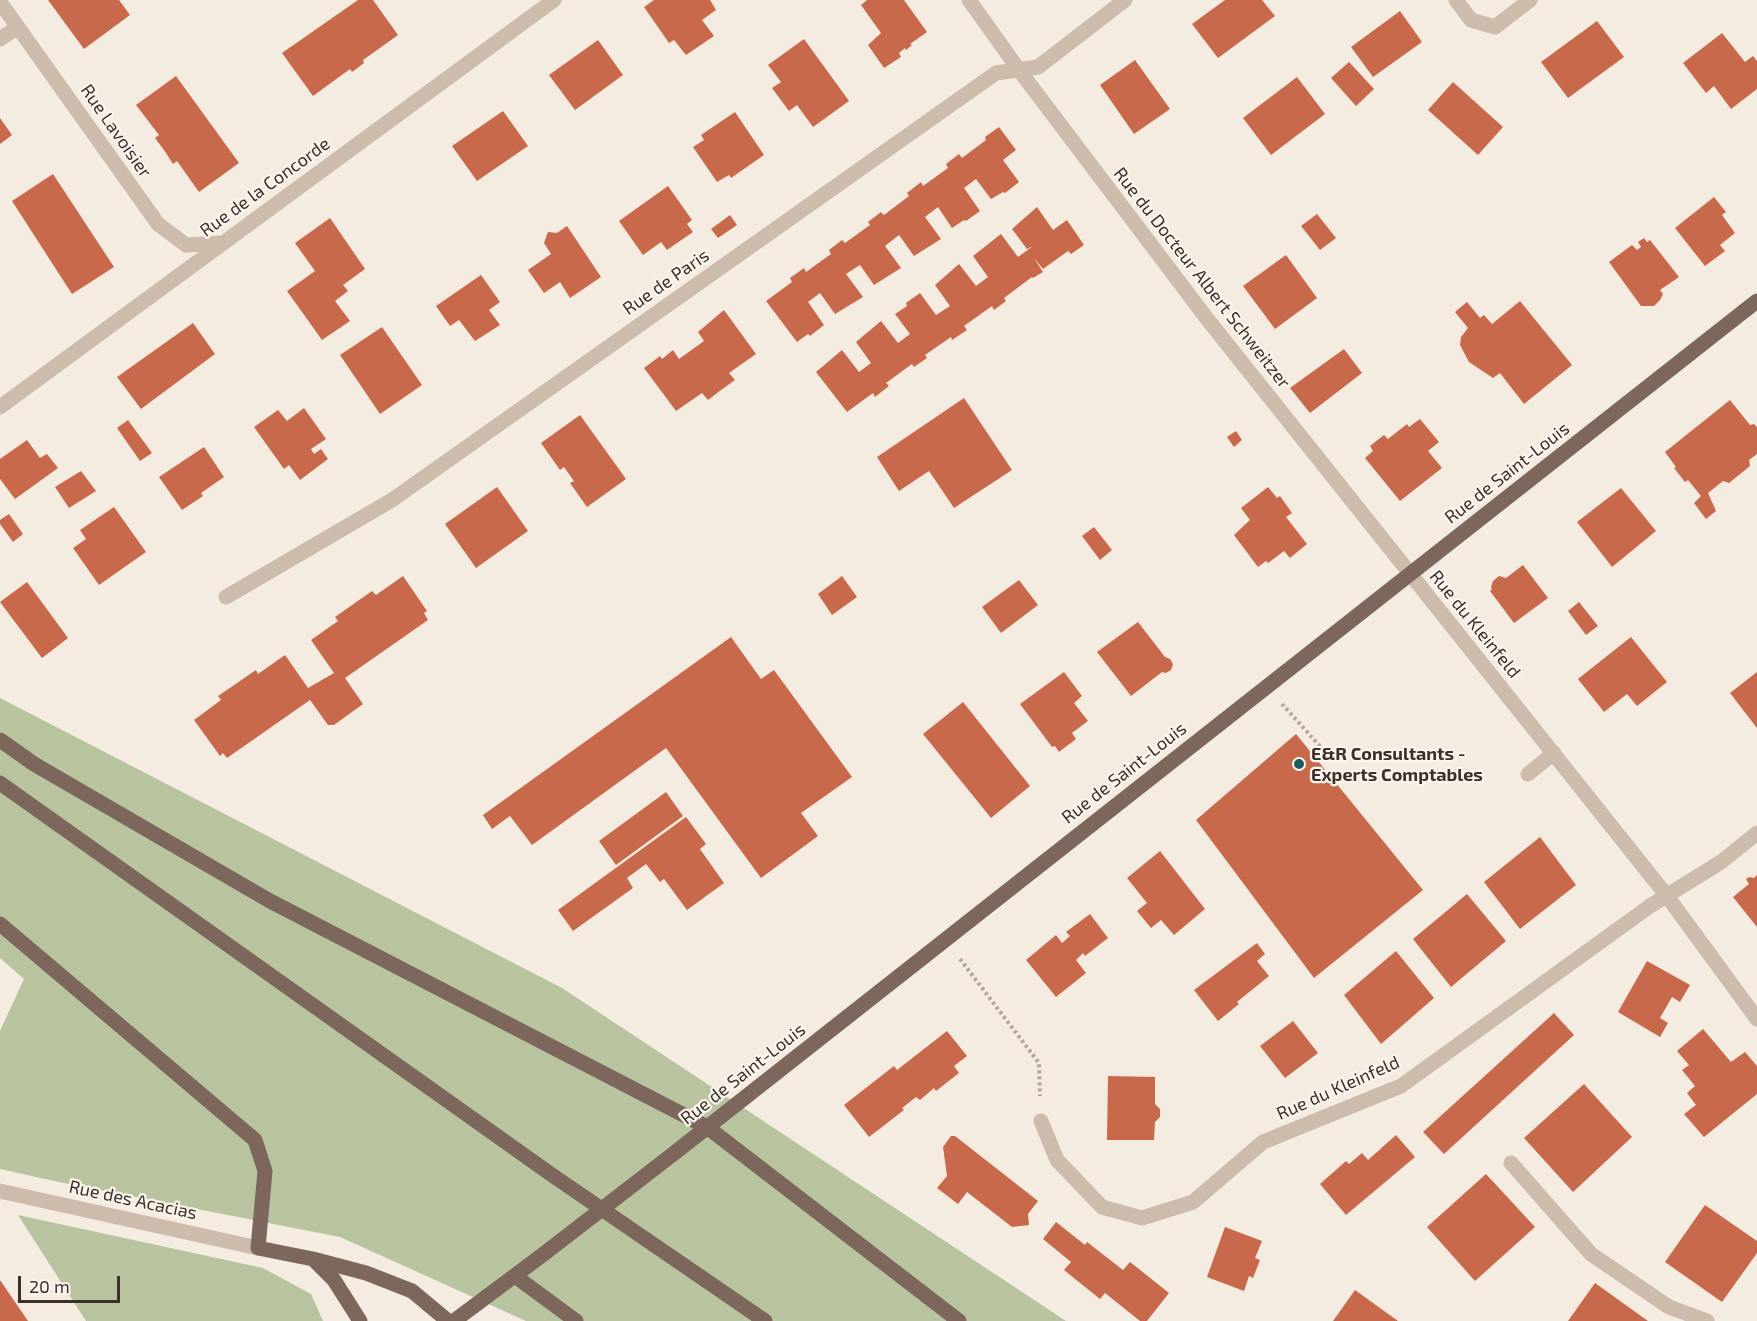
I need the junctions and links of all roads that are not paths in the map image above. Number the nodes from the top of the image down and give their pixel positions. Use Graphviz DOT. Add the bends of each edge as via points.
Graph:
graph roads {
  1 [pos="554,0"];
  2 [pos="969,0"];
  3 [pos="1125,0"];
  4 [pos="1456,0"];
  5 [pos="1530,0"];
  6 [pos="0,2"];
  7 [pos="18,27"];
  8 [pos="0,39"];
  9 [pos="1019,70"];
  10 [pos="222,243"];
  11 [pos="1757,301"];
  12 [pos="0,407"];
  13 [pos="1410,574"];
  14 [pos="226,597"];
  15 [pos="0,740"];
  16 [pos="1554,753"];
  17 [pos="1528,774"];
  18 [pos="0,783"];
  19 [pos="1757,833"];
  20 [pos="1667,896"];
  21 [pos="0,924"];
  22 [pos="1757,1019"];
  23 [pos="1041,1120"];
  24 [pos="707,1127"];
  25 [pos="1511,1163"];
  26 [pos="0,1191"];
  27 [pos="258,1248"];
  28 [pos="313,1259"];
  29 [pos="515,1276"];
  30 [pos="360,1321"];
  31 [pos="448,1321"];
  32 [pos="454,1321"];
  33 [pos="576,1321"];
  34 [pos="765,1321"];
  35 [pos="959,1321"];
  36 [pos="1707,1321"];
  1 -- 10 [label="street, Rue de la Concorde"];
  2 -- 9 [label="street, Rue du Docteur Albert Schweitzer"];
  3 -- 9 [label="street, Rue de Paris" via="1038,67"];
  4 -- 5 [label="street" via="1470,20 1495,27"];
  6 -- 7 [label="street, Rue Lavoisier"];
  7 -- 8 [label="street"];
  7 -- 10 [label="street, Rue Lavoisier" via="158,224 186,245"];
  9 -- 13 [label="street, Rue du Docteur Albert Schweitzer" via="1215,329"];
  9 -- 14 [label="street, Rue de Paris" via="996,73 392,500"];
  10 -- 12 [label="street, Rue de la Concorde"];
  11 -- 13 [label="main road, Rue de Saint-Louis"];
  13 -- 16 [label="street, Rue du Kleinfeld"];
  13 -- 24 [label="main road, Rue de Saint-Louis"];
  15 -- 24 [label="main road" via="34,764 270,901"];
  16 -- 17 [label="street"];
  16 -- 20 [label="street, Rue du Kleinfeld"];
  18 -- 34 [label="main road"];
  19 -- 20 [label="street, Rue du Kleinfeld" via="1721,862"];
  20 -- 22 [label="street"];
  20 -- 23 [label="street, Rue du Kleinfeld" via="1401,1086 1263,1142 1193,1202 1142,1218 1102,1207 1057,1160"];
  21 -- 27 [label="main road" via="255,1140 265,1171"];
  24 -- 29 [label="main road, Rue de Saint-Louis, bridge"];
  24 -- 35 [label="main road"];
  25 -- 36 [label="street" via="1591,1254 1669,1307"];
  26 -- 27 [label="street, Rue des Acacias"];
  27 -- 28 [label="main road"];
  28 -- 30 [label="main road" via="334,1280"];
  28 -- 31 [label="main road" via="412,1290"];
  29 -- 32 [label="main road, Rue de Saint-Louis"];
  29 -- 33 [label="main road"];
}
